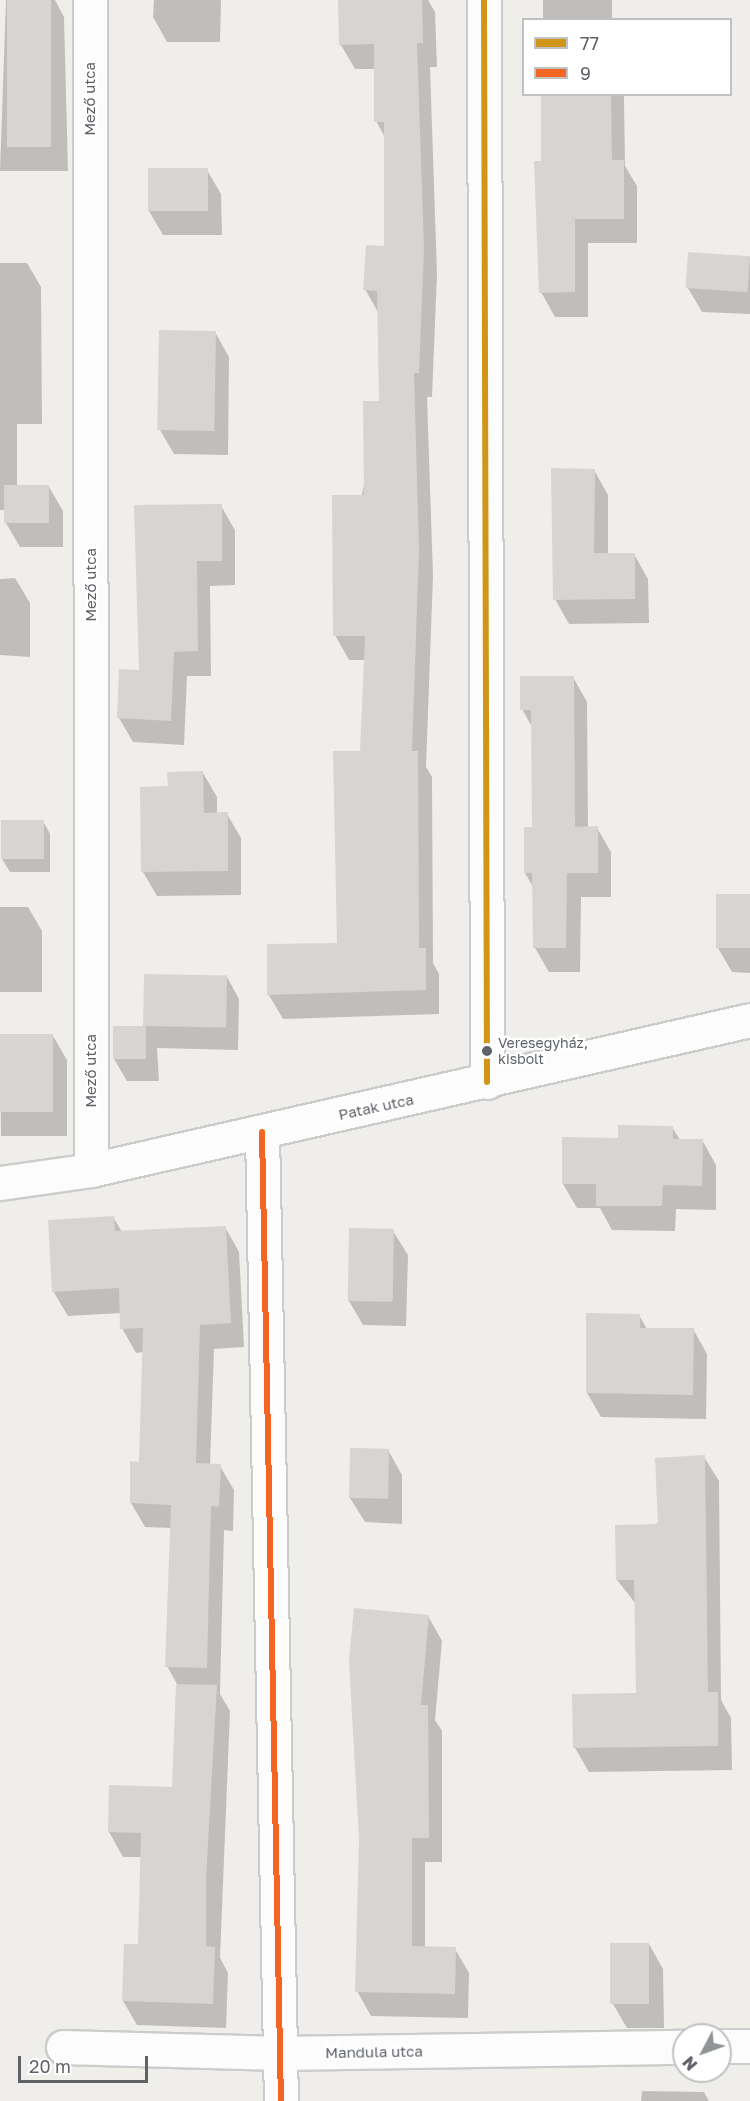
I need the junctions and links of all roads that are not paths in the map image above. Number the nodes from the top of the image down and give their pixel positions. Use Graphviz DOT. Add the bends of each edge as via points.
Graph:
graph roads {
  1 [pos="90,0"];
  2 [pos="484,0"];
  3 [pos="750,1020"];
  4 [pos="488,1083"];
  5 [pos="262,1132"];
  6 [pos="91,1170"];
  7 [pos="0,1183"];
  8 [pos="732,2046"];
  9 [pos="750,2046"];
  10 [pos="672,2047"];
  11 [pos="63,2048"];
  12 [pos="281,2054"];
  13 [pos="281,2101"];
  1 -- 6 [label="street, Mező utca"];
  2 -- 4 [label="street"];
  3 -- 4 [label="street, Patak utca"];
  4 -- 5 [label="street, Patak utca"];
  5 -- 6 [label="street, Patak utca"];
  5 -- 12 [label="street"];
  6 -- 7 [label="street, Patak utca"];
  8 -- 9 [label="street"];
  10 -- 12 [label="street, Mandula utca"];
  11 -- 12 [label="street, Mandula utca"];
  12 -- 13 [label="street"];
}
